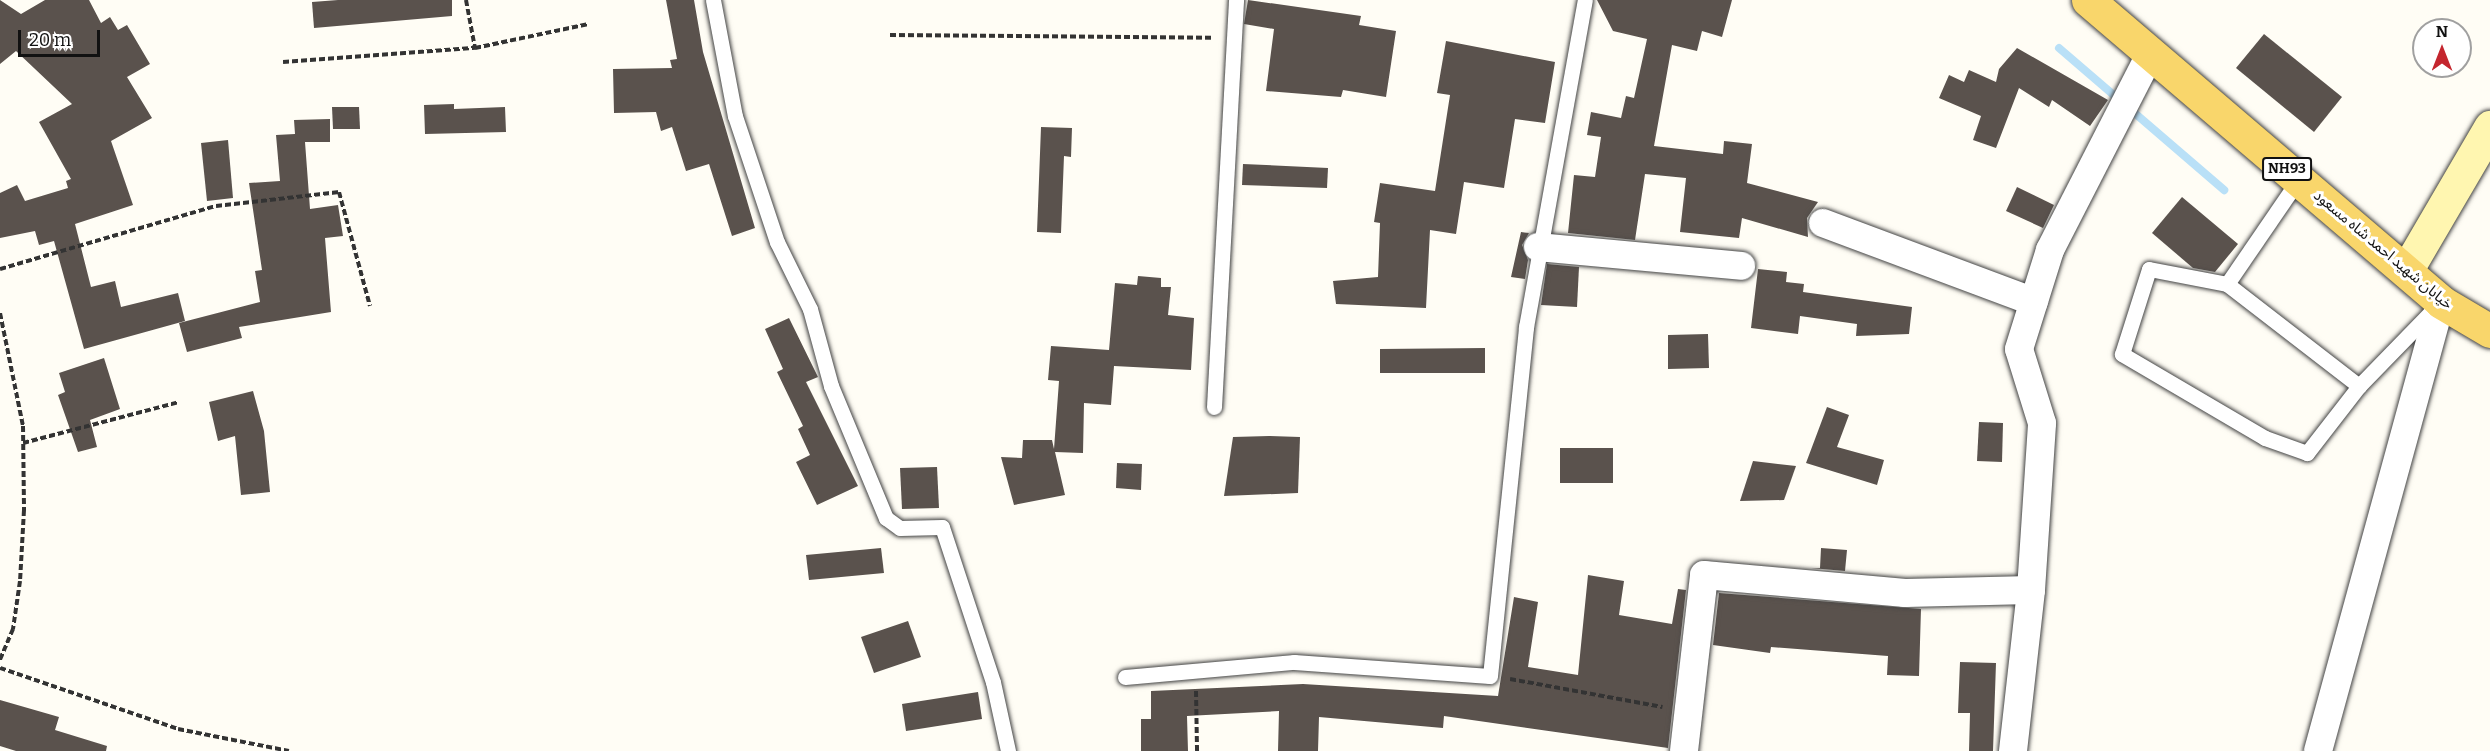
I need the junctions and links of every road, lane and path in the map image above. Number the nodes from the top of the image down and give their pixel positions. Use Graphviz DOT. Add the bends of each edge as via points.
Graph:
graph roads {
  1 [pos="466,0"];
  2 [pos="713,0"];
  3 [pos="1236,0"];
  4 [pos="1585,0"];
  5 [pos="2088,0"];
  6 [pos="588,24"];
  7 [pos="890,35"];
  8 [pos="1233,38"];
  9 [pos="475,48"];
  10 [pos="2151,53"];
  11 [pos="283,62"];
  12 [pos="2490,127"];
  13 [pos="2299,179"];
  14 [pos="1823,223"];
  15 [pos="1538,247"];
  16 [pos="1741,266"];
  17 [pos="0,269"];
  18 [pos="2406,271"];
  19 [pos="2227,284"];
  20 [pos="2034,302"];
  21 [pos="2441,302"];
  22 [pos="370,306"];
  23 [pos="0,313"];
  24 [pos="2490,331"];
  25 [pos="2359,386"];
  26 [pos="178,402"];
  27 [pos="1214,407"];
  28 [pos="23,443"];
  29 [pos="2031,590"];
  30 [pos="0,660"];
  31 [pos="0,668"];
  32 [pos="1196,672"];
  33 [pos="1491,676"];
  34 [pos="1125,677"];
  35 [pos="1689,712"];
  36 [pos="288,751"];
  37 [pos="1008,751"];
  38 [pos="1197,751"];
  39 [pos="1684,751"];
  40 [pos="2013,751"];
  41 [pos="2318,751"];
  1 -- 9 [label="path"];
  2 -- 37 [label="lane" via="735,116 777,243 810,309 831,386 886,518 900,528 942,527 993,682"];
  3 -- 8 [label="lane"];
  4 -- 15 [label="lane"];
  5 -- 10 [label="main road, خیابان شهید احمد شاه مسعود / NH93"];
  6 -- 9 [label="path"];
  7 -- 8 [label="path"];
  8 -- 27 [label="lane"];
  9 -- 11 [label="path"];
  10 -- 13 [label="main road, خیابان شهید احمد شاه مسعود / NH93"];
  10 -- 20 [label="street" via="2050,250"];
  12 -- 18 [label="main road"];
  13 -- 18 [label="main road, خیابان شهید احمد شاه مسعود / NH93"];
  13 -- 19 [label="lane"];
  14 -- 20 [label="street"];
  15 -- 16 [label="street"];
  15 -- 33 [label="lane"];
  17 -- 22 [label="path" via="216,206 339,192"];
  18 -- 21 [label="main road, خیابان شهید احمد شاه مسعود / NH93"];
  19 -- 25 [label="lane"];
  19 -- 25 [label="lane" via="2149,269 2122,354 2265,438 2307,453"];
  20 -- 29 [label="street" via="2019,349 2042,423"];
  21 -- 24 [label="main road, خیابان شهید احمد شاه مسعود / NH93"];
  21 -- 25 [label="lane"];
  21 -- 41 [label="street"];
  23 -- 28 [label="path"];
  26 -- 28 [label="path"];
  28 -- 30 [label="path" via="20,581 13,629"];
  29 -- 35 [label="street" via="1905,593 1704,575"];
  29 -- 40 [label="street"];
  31 -- 36 [label="path" via="178,729"];
  32 -- 33 [label="lane" via="1294,662"];
  32 -- 34 [label="lane"];
  32 -- 38 [label="path"];
  33 -- 35 [label="path"];
  35 -- 39 [label="street"];
}
